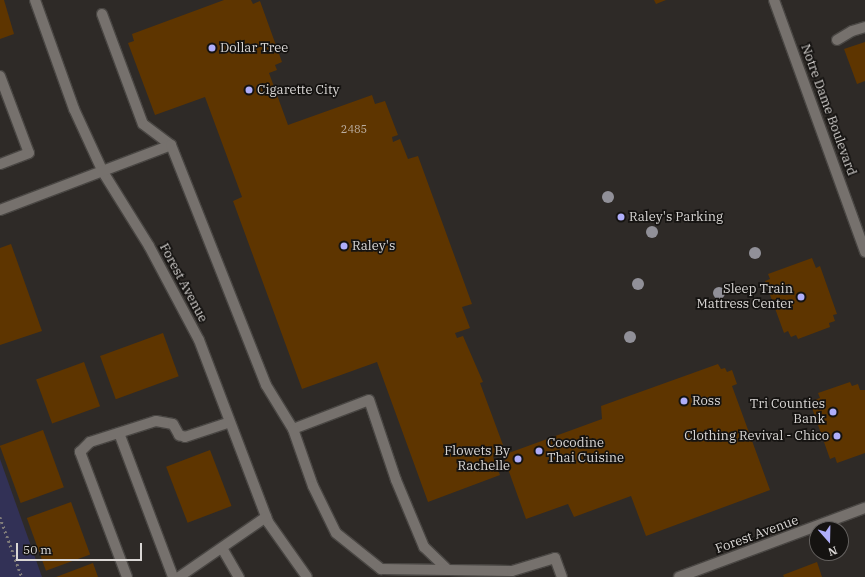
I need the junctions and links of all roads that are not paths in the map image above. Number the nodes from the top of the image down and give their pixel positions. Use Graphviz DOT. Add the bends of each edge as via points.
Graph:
graph roads {
  1 [pos="35,0"];
  2 [pos="774,0"];
  3 [pos="102,14"];
  4 [pos="865,26"];
  5 [pos="837,40"];
  6 [pos="0,76"];
  7 [pos="171,145"];
  8 [pos="0,164"];
  9 [pos="103,172"];
  10 [pos="0,210"];
  11 [pos="865,252"];
  12 [pos="230,422"];
  13 [pos="293,429"];
  14 [pos="119,432"];
  15 [pos="865,508"];
  16 [pos="266,517"];
  17 [pos="222,548"];
  18 [pos="448,570"];
  19 [pos="127,577"];
  20 [pos="172,577"];
  21 [pos="179,577"];
  22 [pos="239,577"];
  23 [pos="307,577"];
  24 [pos="562,577"];
  25 [pos="680,577"];
  1 -- 9 [label="street, Forest Avenue" via="74,109"];
  2 -- 11 [label="street, Notre Dame Boulevard"];
  3 -- 7 [label="street" via="143,124"];
  4 -- 5 [label="street"];
  6 -- 8 [label="street" via="29,153"];
  7 -- 9 [label="street"];
  7 -- 13 [label="street" via="266,385"];
  9 -- 10 [label="street"];
  9 -- 12 [label="street, Forest Avenue" via="148,246 199,340"];
  12 -- 14 [label="street" via="185,437 179,435 173,424 156,421"];
  12 -- 16 [label="street, Forest Avenue"];
  13 -- 18 [label="street" via="312,486 336,533 381,568"];
  13 -- 18 [label="street" via="368,400 396,480 424,547"];
  14 -- 19 [label="street" via="90,442 80,452"];
  14 -- 20 [label="street"];
  15 -- 25 [label="street, Forest Avenue"];
  16 -- 17 [label="street"];
  16 -- 23 [label="street, Forest Avenue" via="283,547"];
  17 -- 21 [label="street"];
  17 -- 22 [label="street"];
  18 -- 24 [label="street" via="512,571 555,558"];
}
